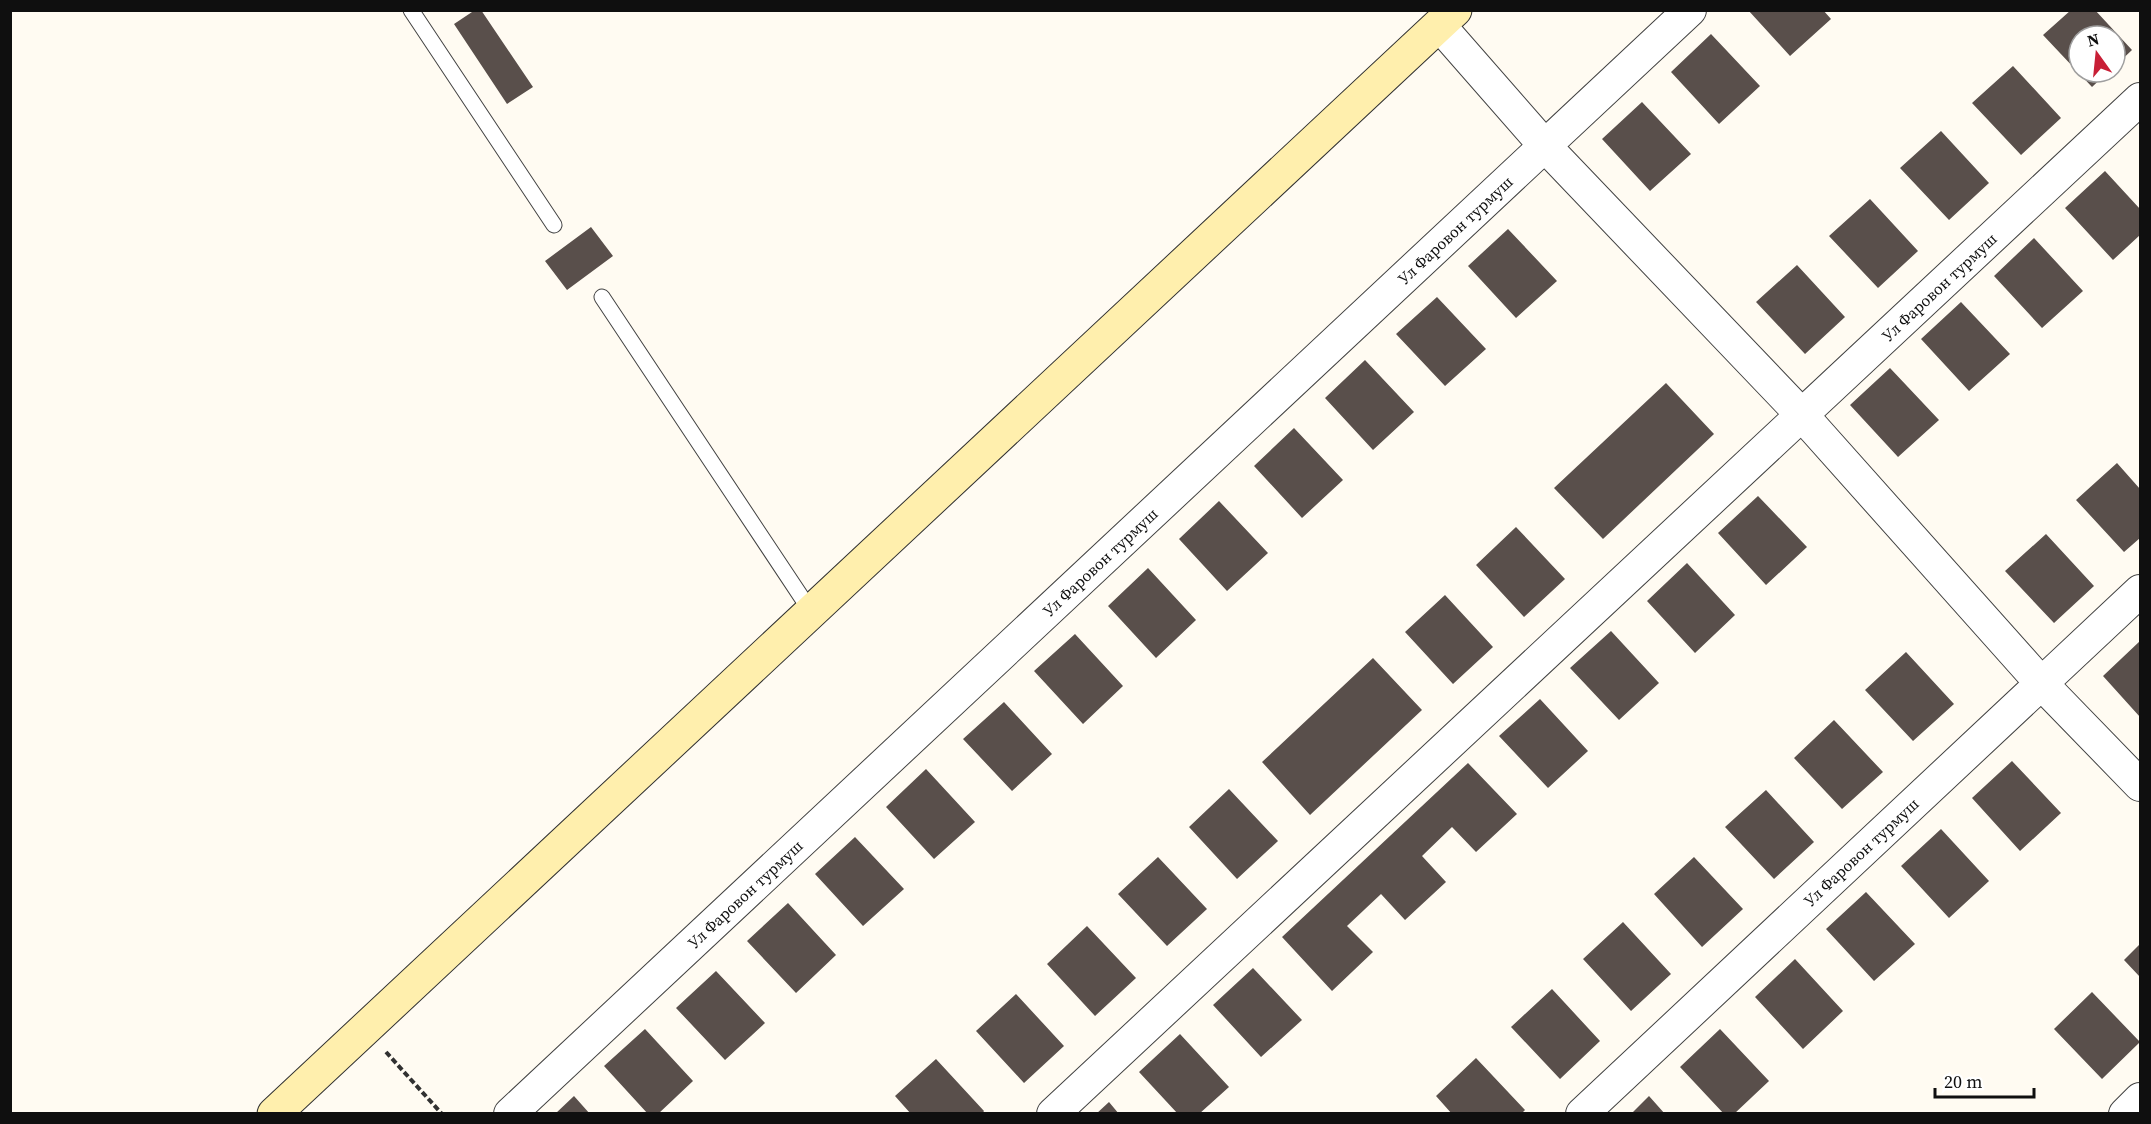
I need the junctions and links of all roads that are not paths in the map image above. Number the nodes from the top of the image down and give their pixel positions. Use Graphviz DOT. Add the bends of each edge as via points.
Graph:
graph roads {
  1 [pos="411,10"];
  2 [pos="1690,10"];
  3 [pos="1448,18"];
  4 [pos="2140,99"];
  5 [pos="1545,146"];
  6 [pos="554,225"];
  7 [pos="602,297"];
  8 [pos="1802,415"];
  9 [pos="2140,591"];
  10 [pos="810,610"];
  11 [pos="2041,683"];
  12 [pos="2140,785"];
  13 [pos="2140,1099"];
  14 [pos="274,1113"];
  15 [pos="510,1113"];
  16 [pos="1053,1113"];
  17 [pos="1582,1113"];
  18 [pos="2125,1113"];
  1 -- 6 [label="lane"];
  2 -- 5 [label="street, Ул Фаровон турмуш"];
  3 -- 5 [label="street"];
  3 -- 10 [label="main road"];
  4 -- 8 [label="street, Ул Фаровон турмуш"];
  5 -- 8 [label="street"];
  5 -- 15 [label="street, Ул Фаровон турмуш"];
  7 -- 10 [label="lane"];
  8 -- 11 [label="street"];
  8 -- 16 [label="street, Ул Фаровон турмуш"];
  9 -- 11 [label="street, Ул Фаровон турмуш"];
  10 -- 14 [label="main road"];
  11 -- 12 [label="street"];
  11 -- 17 [label="street, Ул Фаровон турмуш"];
  13 -- 18 [label="street"];
}
